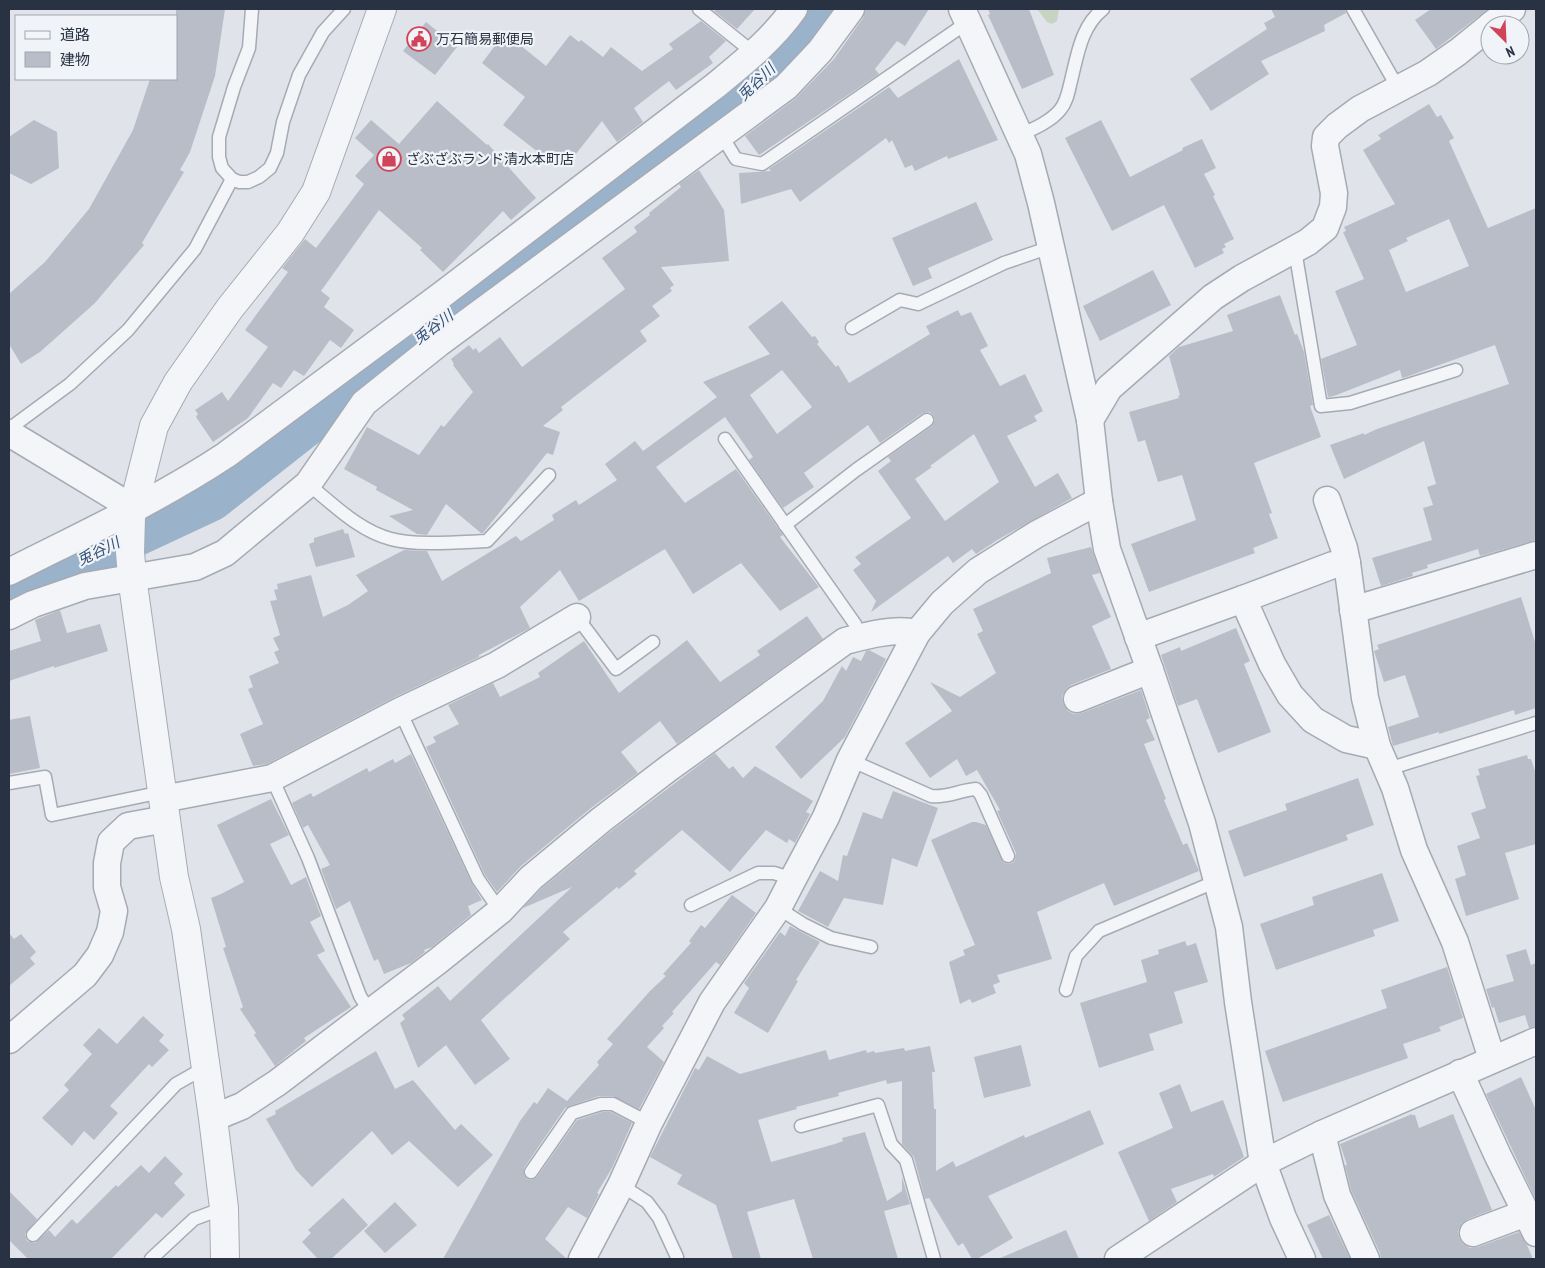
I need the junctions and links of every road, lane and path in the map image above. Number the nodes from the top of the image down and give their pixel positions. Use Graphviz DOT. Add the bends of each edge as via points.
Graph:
graph roads {
  1 [pos="252,9"];
  2 [pos="344,9"];
  3 [pos="382,9"];
  4 [pos="700,9"];
  5 [pos="794,9"];
  6 [pos="851,9"];
  7 [pos="1103,9"];
  8 [pos="1353,9"];
  9 [pos="965,15"];
  10 [pos="1480,35"];
  11 [pos="755,54"];
  12 [pos="1398,88"];
  13 [pos="722,136"];
  14 [pos="1020,136"];
  15 [pos="232,179"];
  16 [pos="1051,247"];
  17 [pos="1295,250"];
  18 [pos="852,328"];
  19 [pos="1456,370"];
  20 [pos="927,420"];
  21 [pos="1090,420"];
  22 [pos="9,429"];
  23 [pos="9,433"];
  24 [pos="725,439"];
  25 [pos="549,474"];
  26 [pos="308,484"];
  27 [pos="1327,500"];
  28 [pos="1099,501"];
  29 [pos="132,513"];
  30 [pos="785,525"];
  31 [pos="1536,555"];
  32 [pos="1347,563"];
  33 [pos="131,564"];
  34 [pos="9,572"];
  35 [pos="1243,598"];
  36 [pos="1353,610"];
  37 [pos="9,616"];
  38 [pos="577,617"];
  39 [pos="917,633"];
  40 [pos="860,637"];
  41 [pos="1138,637"];
  42 [pos="653,642"];
  43 [pos="1150,670"];
  44 [pos="1077,699"];
  45 [pos="400,712"];
  46 [pos="1536,723"];
  47 [pos="1382,758"];
  48 [pos="850,760"];
  49 [pos="272,778"];
  50 [pos="9,783"];
  51 [pos="164,803"];
  52 [pos="1008,856"];
  53 [pos="793,879"];
  54 [pos="1218,881"];
  55 [pos="691,905"];
  56 [pos="778,908"];
  57 [pos="500,911"];
  58 [pos="871,947"];
  59 [pos="1066,990"];
  60 [pos="370,1012"];
  61 [pos="9,1040"];
  62 [pos="1536,1041"];
  63 [pos="1492,1059"];
  64 [pos="206,1067"];
  65 [pos="1460,1073"];
  66 [pos="213,1118"];
  67 [pos="649,1123"];
  68 [pos="801,1126"];
  69 [pos="1322,1134"];
  70 [pos="1263,1163"];
  71 [pos="531,1172"];
  72 [pos="621,1185"];
  73 [pos="224,1208"];
  74 [pos="1531,1223"];
  75 [pos="1473,1233"];
  76 [pos="33,1235"];
  77 [pos="676,1257"];
  78 [pos="151,1259"];
  79 [pos="225,1259"];
  80 [pos="582,1259"];
  81 [pos="934,1259"];
  82 [pos="1118,1259"];
  83 [pos="1302,1259"];
  84 [pos="1366,1259"];
  1 -- 15 [label="lane" via="249,48 218,137 222,168"];
  2 -- 15 [label="lane" via="323,32 299,75 270,168 248,182"];
  3 -- 29 [label="street" via="316,192 178,382 154,426"];
  4 -- 11 [label="lane"];
  5 -- 11 [label="street"];
  6 -- 13 [label="street" via="820,51 786,87"];
  7 -- 14 [label="lane" via="1084,31 1066,100 1059,111"];
  8 -- 12 [label="lane"];
  9 -- 13 [label="lane" via="762,164 736,159"];
  9 -- 14 [label="street"];
  10 -- 12 [label="street" via="1428,73"];
  11 -- 29 [label="street" via="443,294 226,455"];
  12 -- 17 [label="street" via="1360,109 1326,137 1333,207 1325,228"];
  13 -- 26 [label="street" via="439,343 364,403"];
  14 -- 16 [label="street" via="1028,154"];
  15 -- 22 [label="lane" via="194,249 128,330 70,384"];
  16 -- 18 [label="lane" via="1004,263 918,304 900,300"];
  16 -- 21 [label="street"];
  17 -- 19 [label="lane" via="1321,406 1350,403"];
  17 -- 21 [label="street" via="1213,296 1109,388"];
  20 -- 30 [label="lane"];
  21 -- 28 [label="street"];
  23 -- 29 [label="street"];
  24 -- 30 [label="lane"];
  25 -- 26 [label="lane" via="487,541 392,540 352,519"];
  26 -- 33 [label="street" via="225,553 195,567"];
  27 -- 32 [label="street"];
  28 -- 39 [label="street" via="978,571 942,603"];
  28 -- 41 [label="street" via="1107,549"];
  29 -- 33 [label="street"];
  29 -- 34 [label="street"];
  30 -- 40 [label="lane" via="855,624"];
  31 -- 36 [label="street"];
  32 -- 35 [label="street"];
  32 -- 36 [label="street"];
  33 -- 37 [label="street"];
  33 -- 51 [label="street"];
  35 -- 41 [label="street"];
  35 -- 47 [label="street" via="1272,664 1290,695 1314,720"];
  36 -- 47 [label="street" via="1364,698"];
  38 -- 42 [label="lane" via="616,669"];
  38 -- 45 [label="street" via="497,665"];
  39 -- 40 [label="street" via="904,630"];
  39 -- 48 [label="street"];
  40 -- 57 [label="street" via="845,641 616,808 531,878"];
  41 -- 43 [label="street"];
  43 -- 44 [label="street"];
  43 -- 54 [label="street" via="1202,823"];
  45 -- 49 [label="street"];
  45 -- 57 [label="lane" via="478,879"];
  46 -- 47 [label="lane"];
  47 -- 63 [label="street" via="1414,850 1455,942"];
  48 -- 52 [label="lane" via="931,796 942,797 976,789"];
  48 -- 53 [label="street" via="826,817"];
  49 -- 51 [label="street"];
  49 -- 60 [label="lane" via="308,858 360,996"];
  50 -- 51 [label="lane" via="45,777 52,815"];
  51 -- 61 [label="street" via="128,826 111,842 107,887 114,911 110,932 100,955 85,975"];
  51 -- 64 [label="street"];
  53 -- 55 [label="lane" via="774,873 758,874"];
  53 -- 56 [label="street"];
  54 -- 59 [label="lane" via="1099,931 1076,956"];
  54 -- 70 [label="street" via="1229,927"];
  56 -- 58 [label="lane" via="831,938"];
  56 -- 67 [label="street" via="712,1002"];
  57 -- 60 [label="street"];
  60 -- 66 [label="street" via="277,1083 242,1106"];
  62 -- 63 [label="street"];
  63 -- 65 [label="street"];
  64 -- 66 [label="street"];
  64 -- 76 [label="lane" via="176,1084"];
  65 -- 69 [label="street"];
  65 -- 74 [label="street"];
  66 -- 73 [label="street"];
  67 -- 71 [label="lane" via="613,1104 601,1104 572,1113"];
  67 -- 72 [label="street"];
  68 -- 81 [label="lane" via="878,1105 891,1144 906,1160"];
  69 -- 70 [label="street"];
  69 -- 84 [label="street" via="1337,1195"];
  70 -- 82 [label="street"];
  70 -- 83 [label="street" via="1282,1218"];
  72 -- 77 [label="lane" via="647,1202 659,1218"];
  72 -- 80 [label="street"];
  73 -- 78 [label="lane" via="194,1219"];
  73 -- 79 [label="street"];
  74 -- 75 [label="street"];
}
